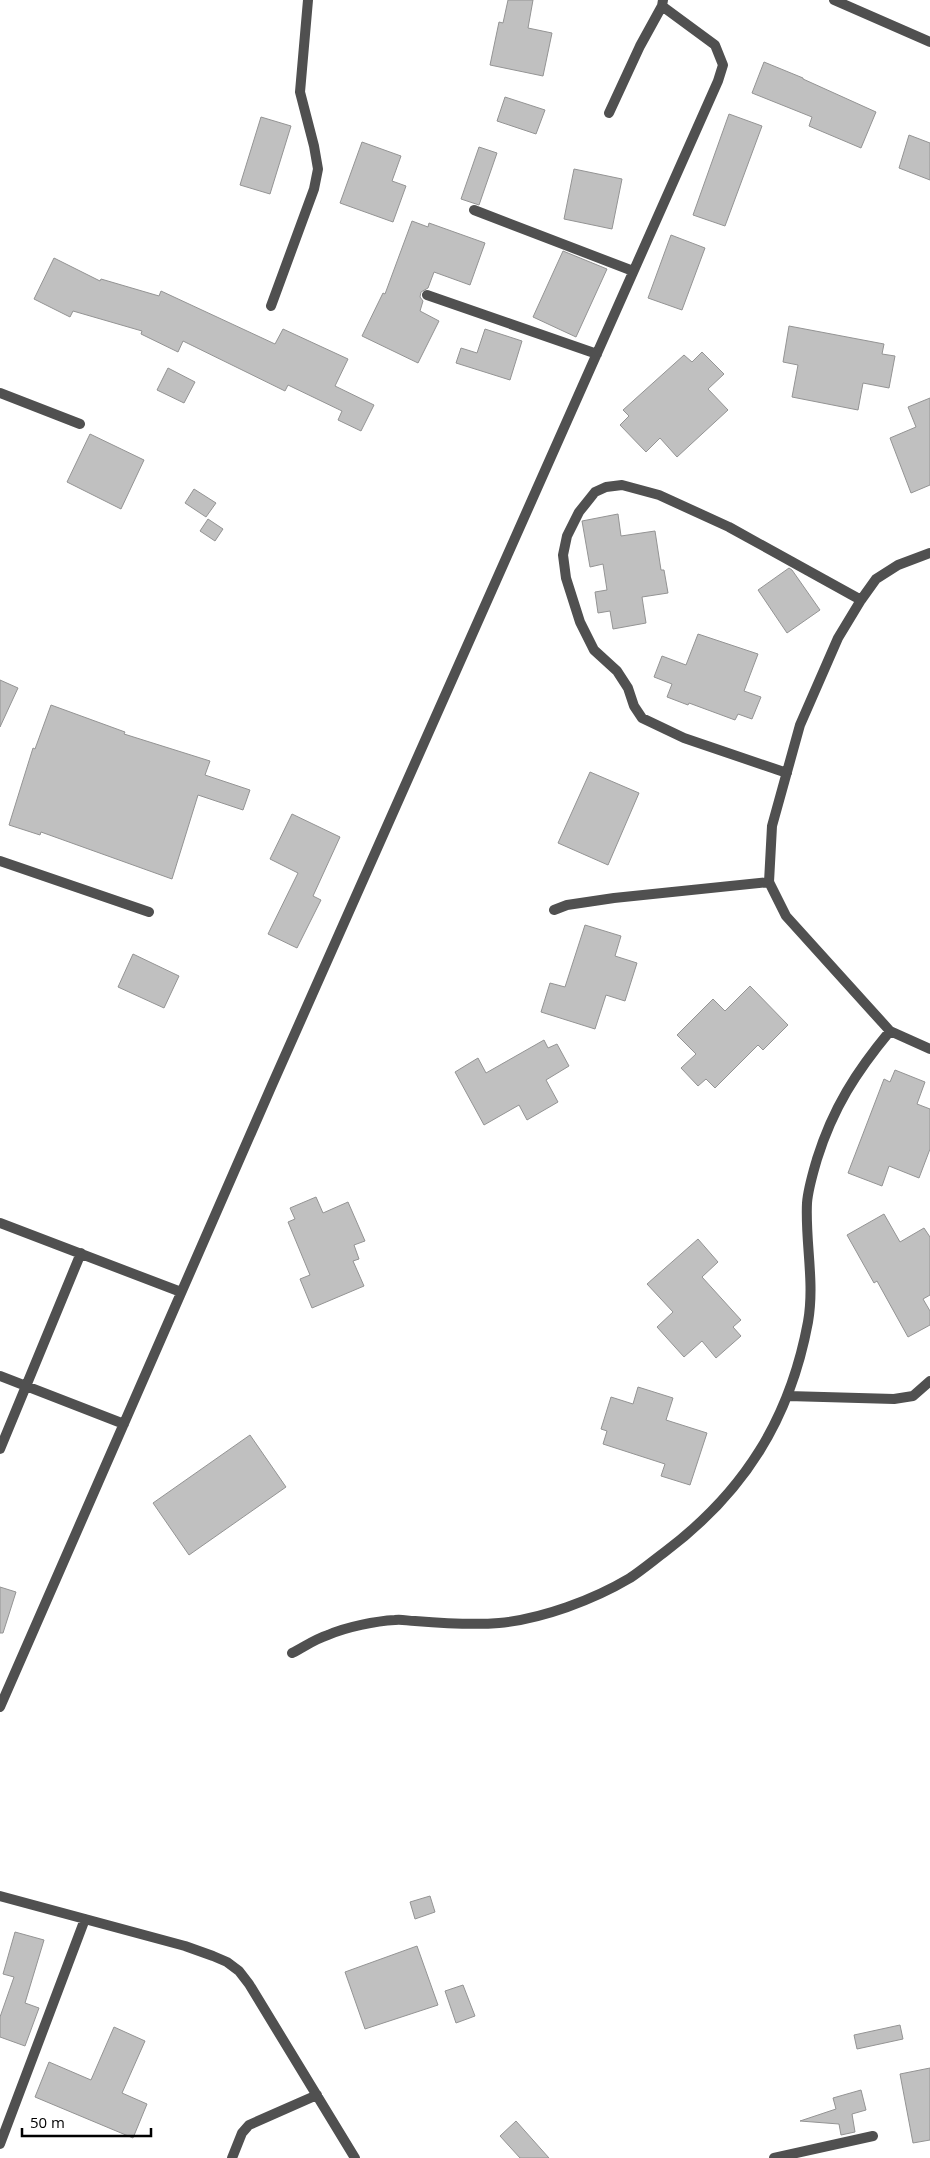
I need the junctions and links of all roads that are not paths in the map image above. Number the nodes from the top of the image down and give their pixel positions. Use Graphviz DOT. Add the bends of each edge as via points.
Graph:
graph roads {
  1 [pos="308,0"];
  2 [pos="834,0"];
  3 [pos="662,3"];
  4 [pos="930,42"];
  5 [pos="609,113"];
  6 [pos="474,210"];
  7 [pos="634,271"];
  8 [pos="427,295"];
  9 [pos="271,306"];
  10 [pos="597,354"];
  11 [pos="0,393"];
  12 [pos="80,424"];
  13 [pos="930,553"];
  14 [pos="861,600"];
  15 [pos="787,772"];
  16 [pos="0,861"];
  17 [pos="769,882"];
  18 [pos="554,910"];
  19 [pos="149,912"];
  20 [pos="890,1031"];
  21 [pos="930,1049"];
  22 [pos="0,1223"];
  23 [pos="81,1253"];
  24 [pos="182,1292"];
  25 [pos="0,1376"];
  26 [pos="930,1381"];
  27 [pos="25,1386"];
  28 [pos="788,1396"];
  29 [pos="124,1424"];
  30 [pos="0,1449"];
  31 [pos="292,1653"];
  32 [pos="0,1707"];
  33 [pos="0,1896"];
  34 [pos="85,1919"];
  35 [pos="317,2096"];
  36 [pos="873,2136"];
  37 [pos="0,2144"];
  38 [pos="232,2158"];
  39 [pos="355,2158"];
  40 [pos="774,2158"];
  1 -- 9 [label="street" via="300,92 318,169 314,189"];
  2 -- 4 [label="street"];
  3 -- 5 [label="street"];
  3 -- 7 [label="street" via="715,45 723,65"];
  6 -- 7 [label="street"];
  7 -- 10 [label="street"];
  8 -- 10 [label="street"];
  10 -- 24 [label="street"];
  11 -- 12 [label="street"];
  13 -- 14 [label="street" via="898,565 876,579"];
  14 -- 15 [label="street" via="838,638 804,718"];
  14 -- 15 [label="street" via="729,527 659,494 622,485 595,492 579,512 567,536 563,555 566,578 580,622 594,650 617,671 628,688 642,718 684,738"];
  15 -- 17 [label="street" via="772,826"];
  16 -- 19 [label="street"];
  17 -- 18 [label="street" via="614,898"];
  17 -- 20 [label="street" via="786,916"];
  20 -- 21 [label="street"];
  20 -- 28 [label="street" via="844,1094 826,1130 814,1169 807,1201 808,1320"];
  22 -- 23 [label="street"];
  23 -- 24 [label="street"];
  23 -- 27 [label="street"];
  24 -- 29 [label="street"];
  25 -- 27 [label="street"];
  26 -- 28 [label="street" via="913,1396 894,1399"];
  27 -- 29 [label="street"];
  27 -- 30 [label="street"];
  28 -- 31 [label="street" via="759,1454 734,1489 684,1538 631,1577 602,1593 544,1615 498,1623 397,1619 378,1622 328,1634"];
  29 -- 32 [label="street"];
  33 -- 34 [label="street"];
  34 -- 35 [label="street" via="185,1946 220,1959 239,1971"];
  34 -- 37 [label="street"];
  35 -- 38 [label="street" via="249,2125 242,2133"];
  35 -- 39 [label="street"];
  36 -- 40 [label="street"];
}
